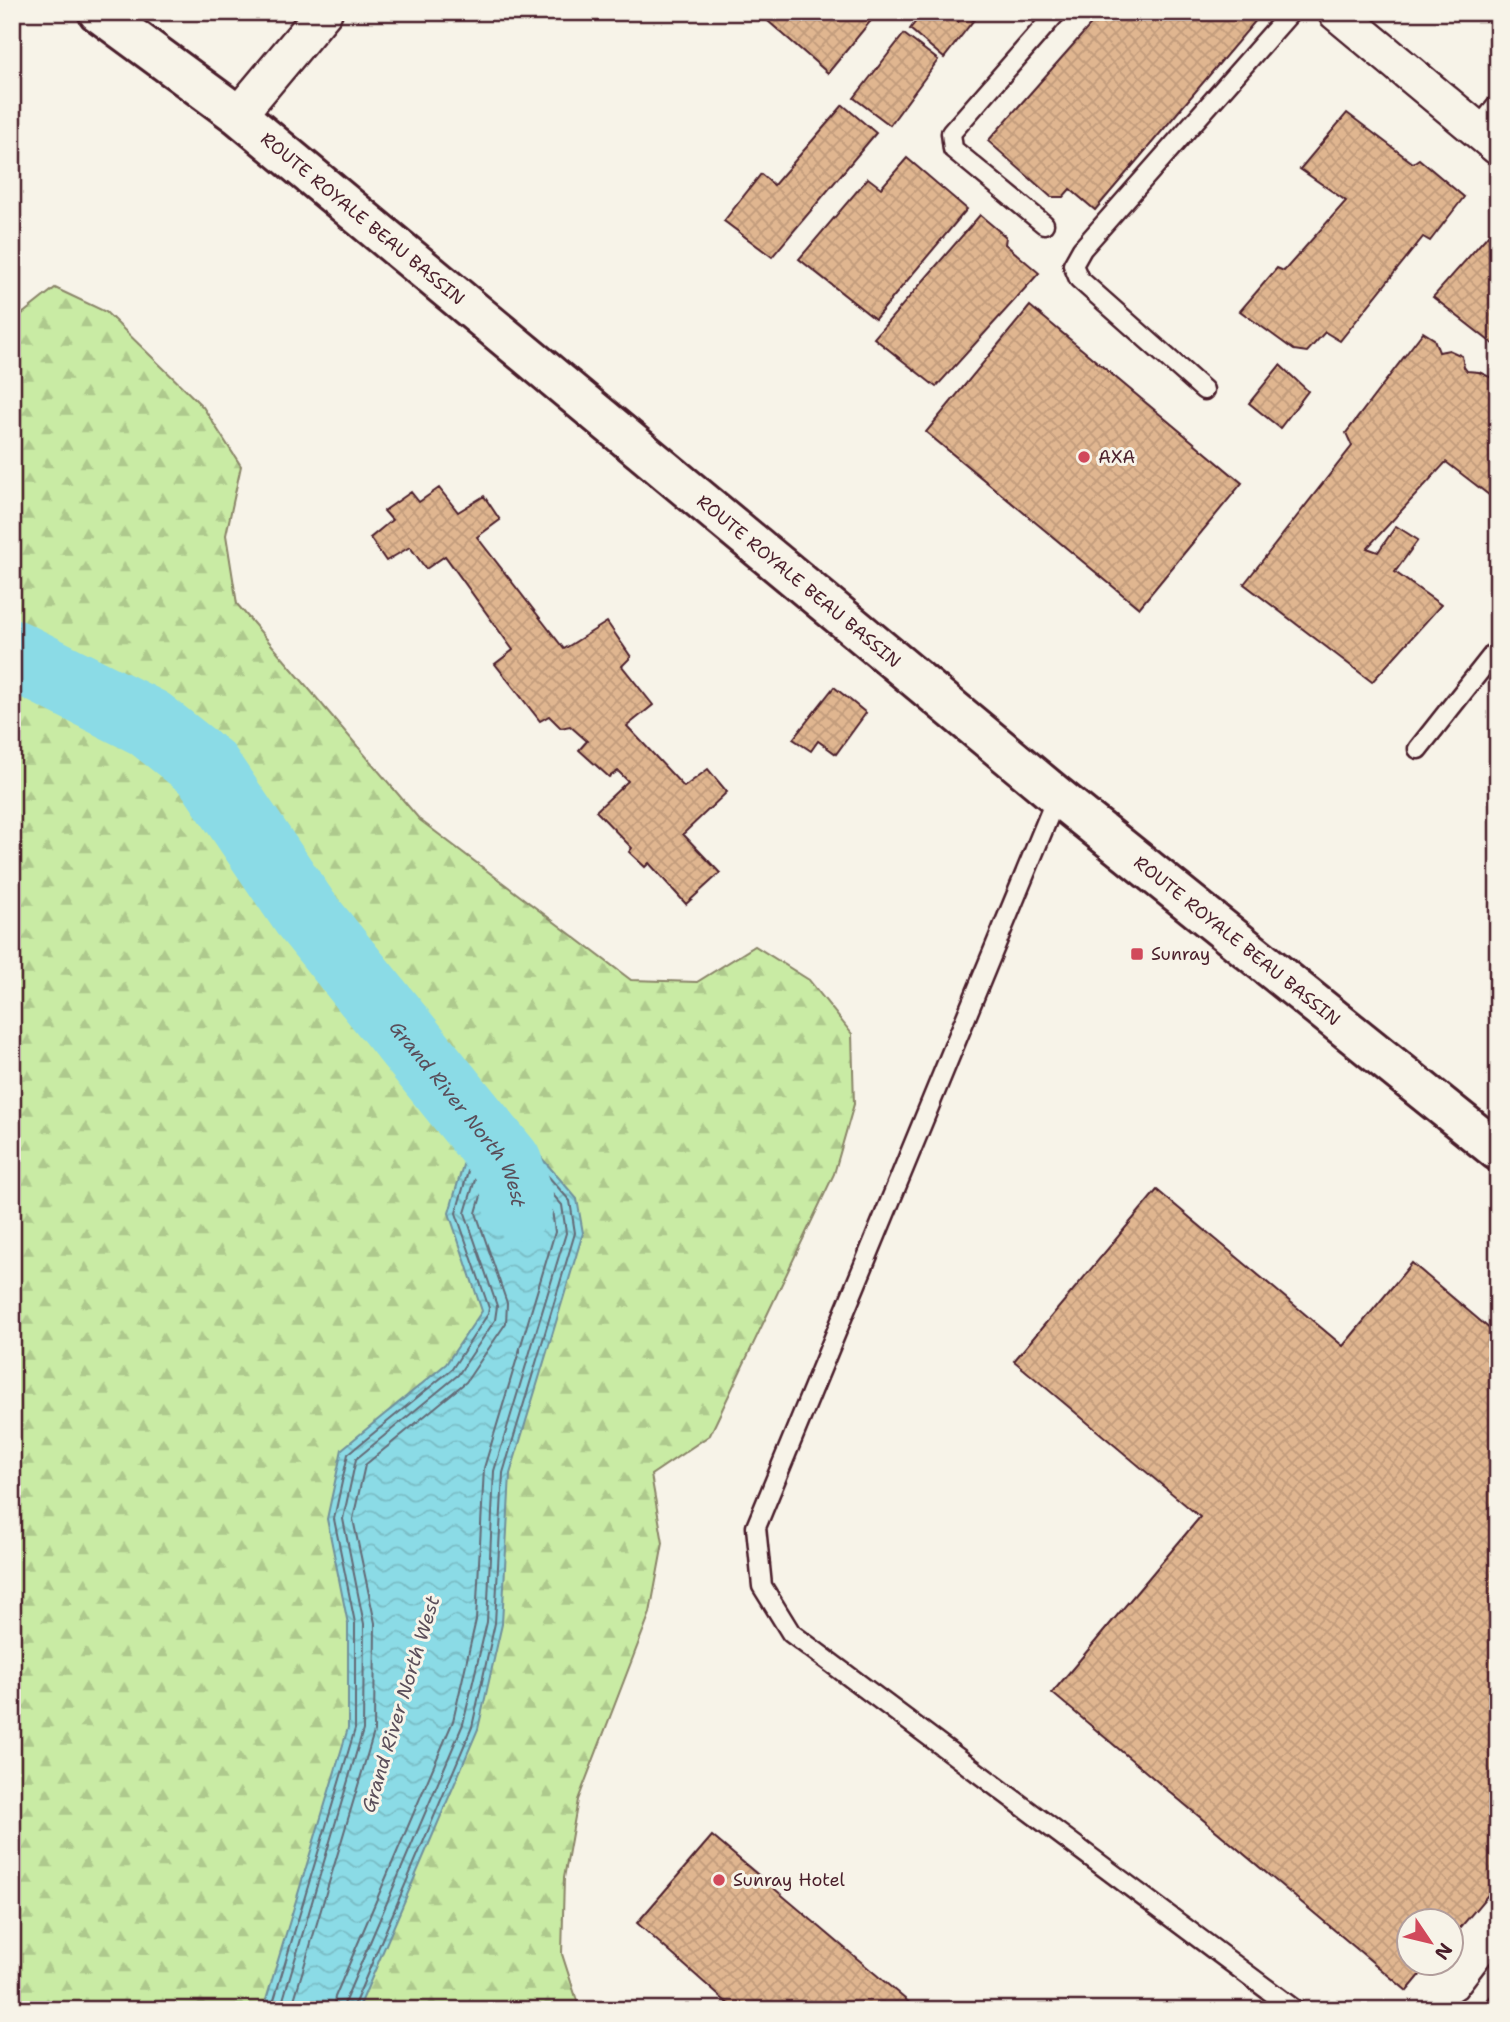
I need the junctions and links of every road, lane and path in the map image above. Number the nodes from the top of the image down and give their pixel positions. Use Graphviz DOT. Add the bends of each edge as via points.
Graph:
graph roads {
  1 [pos="324,12"];
  2 [pos="1057,12"];
  3 [pos="1291,12"];
  4 [pos="1336,12"];
  5 [pos="114,17"];
  6 [pos="238,114"];
  7 [pos="1491,127"];
  8 [pos="1044,224"];
  9 [pos="1204,390"];
  10 [pos="1498,648"];
  11 [pos="1418,748"];
  12 [pos="1057,796"];
  13 [pos="1498,1151"];
  14 [pos="1498,1970"];
  15 [pos="1295,2010"];
  16 [pos="1463,2010"];
  1 -- 6 [label="street"];
  2 -- 8 [label="lane" via="951,133 953,149"];
  3 -- 9 [label="lane" via="1082,249 1073,265 1079,279"];
  4 -- 7 [label="street"];
  5 -- 6 [label="main road, ROUTE ROYALE BEAU BASSIN"];
  6 -- 12 [label="main road, ROUTE ROYALE BEAU BASSIN"];
  10 -- 11 [label="lane"];
  12 -- 13 [label="main road, ROUTE ROYALE BEAU BASSIN"];
  12 -- 15 [label="lane" via="756,1527 762,1586 791,1633"];
  14 -- 16 [label="lane"];
}
